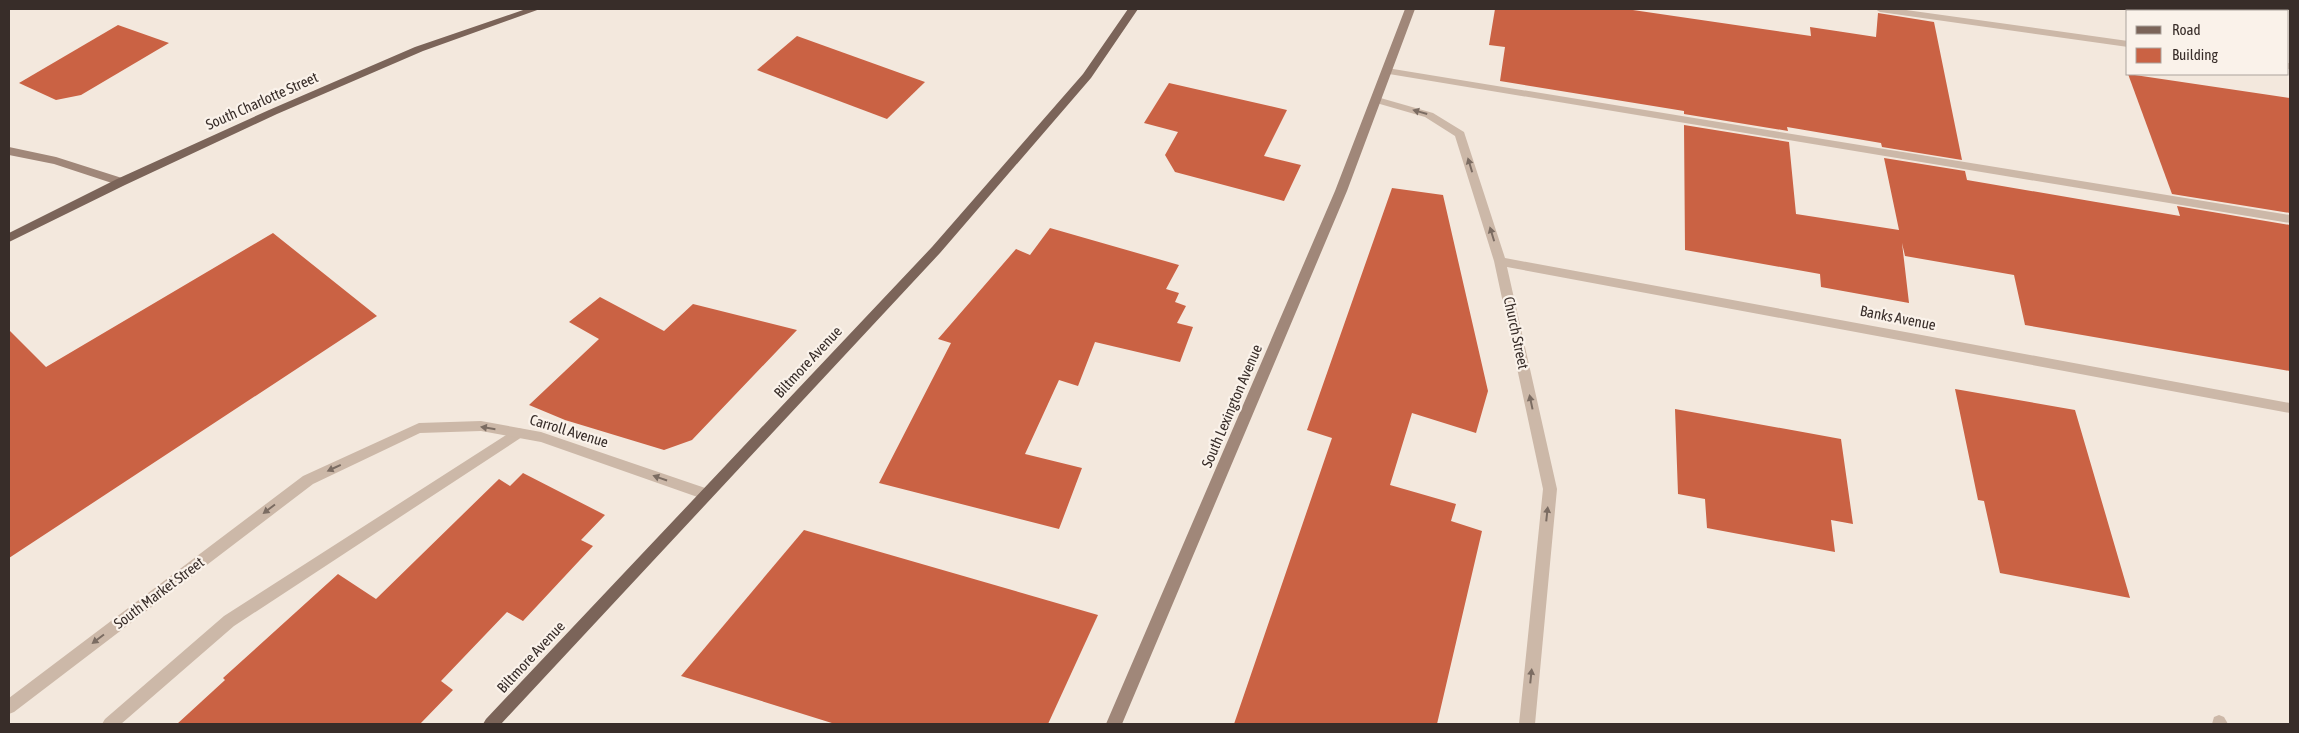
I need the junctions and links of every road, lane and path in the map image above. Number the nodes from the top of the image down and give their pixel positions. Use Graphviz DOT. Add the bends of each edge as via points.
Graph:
graph roads {
  1 [pos="535,9"];
  2 [pos="1134,9"];
  3 [pos="1410,9"];
  4 [pos="1880,9"];
  5 [pos="2126,44"];
  6 [pos="1387,71"];
  7 [pos="1377,100"];
  8 [pos="9,151"];
  9 [pos="120,182"];
  10 [pos="2290,219"];
  11 [pos="9,238"];
  12 [pos="1500,261"];
  13 [pos="2290,408"];
  14 [pos="517,433"];
  15 [pos="308,480"];
  16 [pos="706,494"];
  17 [pos="9,706"];
  18 [pos="110,724"];
  19 [pos="491,724"];
  20 [pos="1114,724"];
  21 [pos="1527,724"];
  1 -- 9 [label="main road, South Charlotte Street" via="419,49"];
  2 -- 16 [label="main road, Biltmore Avenue" via="1087,76 936,250"];
  3 -- 6 [label="main road"];
  4 -- 5 [label="street"];
  6 -- 7 [label="main road"];
  6 -- 10 [label="street"];
  12 -- 7 [label="street, Church Street, one-way" via="1460,134 1429,115"];
  7 -- 20 [label="main road, South Lexington Avenue"];
  8 -- 9 [label="main road" via="56,161"];
  9 -- 11 [label="main road, South Charlotte Street"];
  12 -- 13 [label="street, Banks Avenue"];
  21 -- 12 [label="street, Church Street, one-way" via="1550,489"];
  14 -- 15 [label="street, Carroll Avenue, one-way" via="482,426 419,428"];
  16 -- 14 [label="street, Carroll Avenue, one-way" via="541,437"];
  14 -- 18 [label="street" via="229,621"];
  15 -- 17 [label="street, South Market Street, one-way"];
  16 -- 19 [label="main road, Biltmore Avenue"];
}
